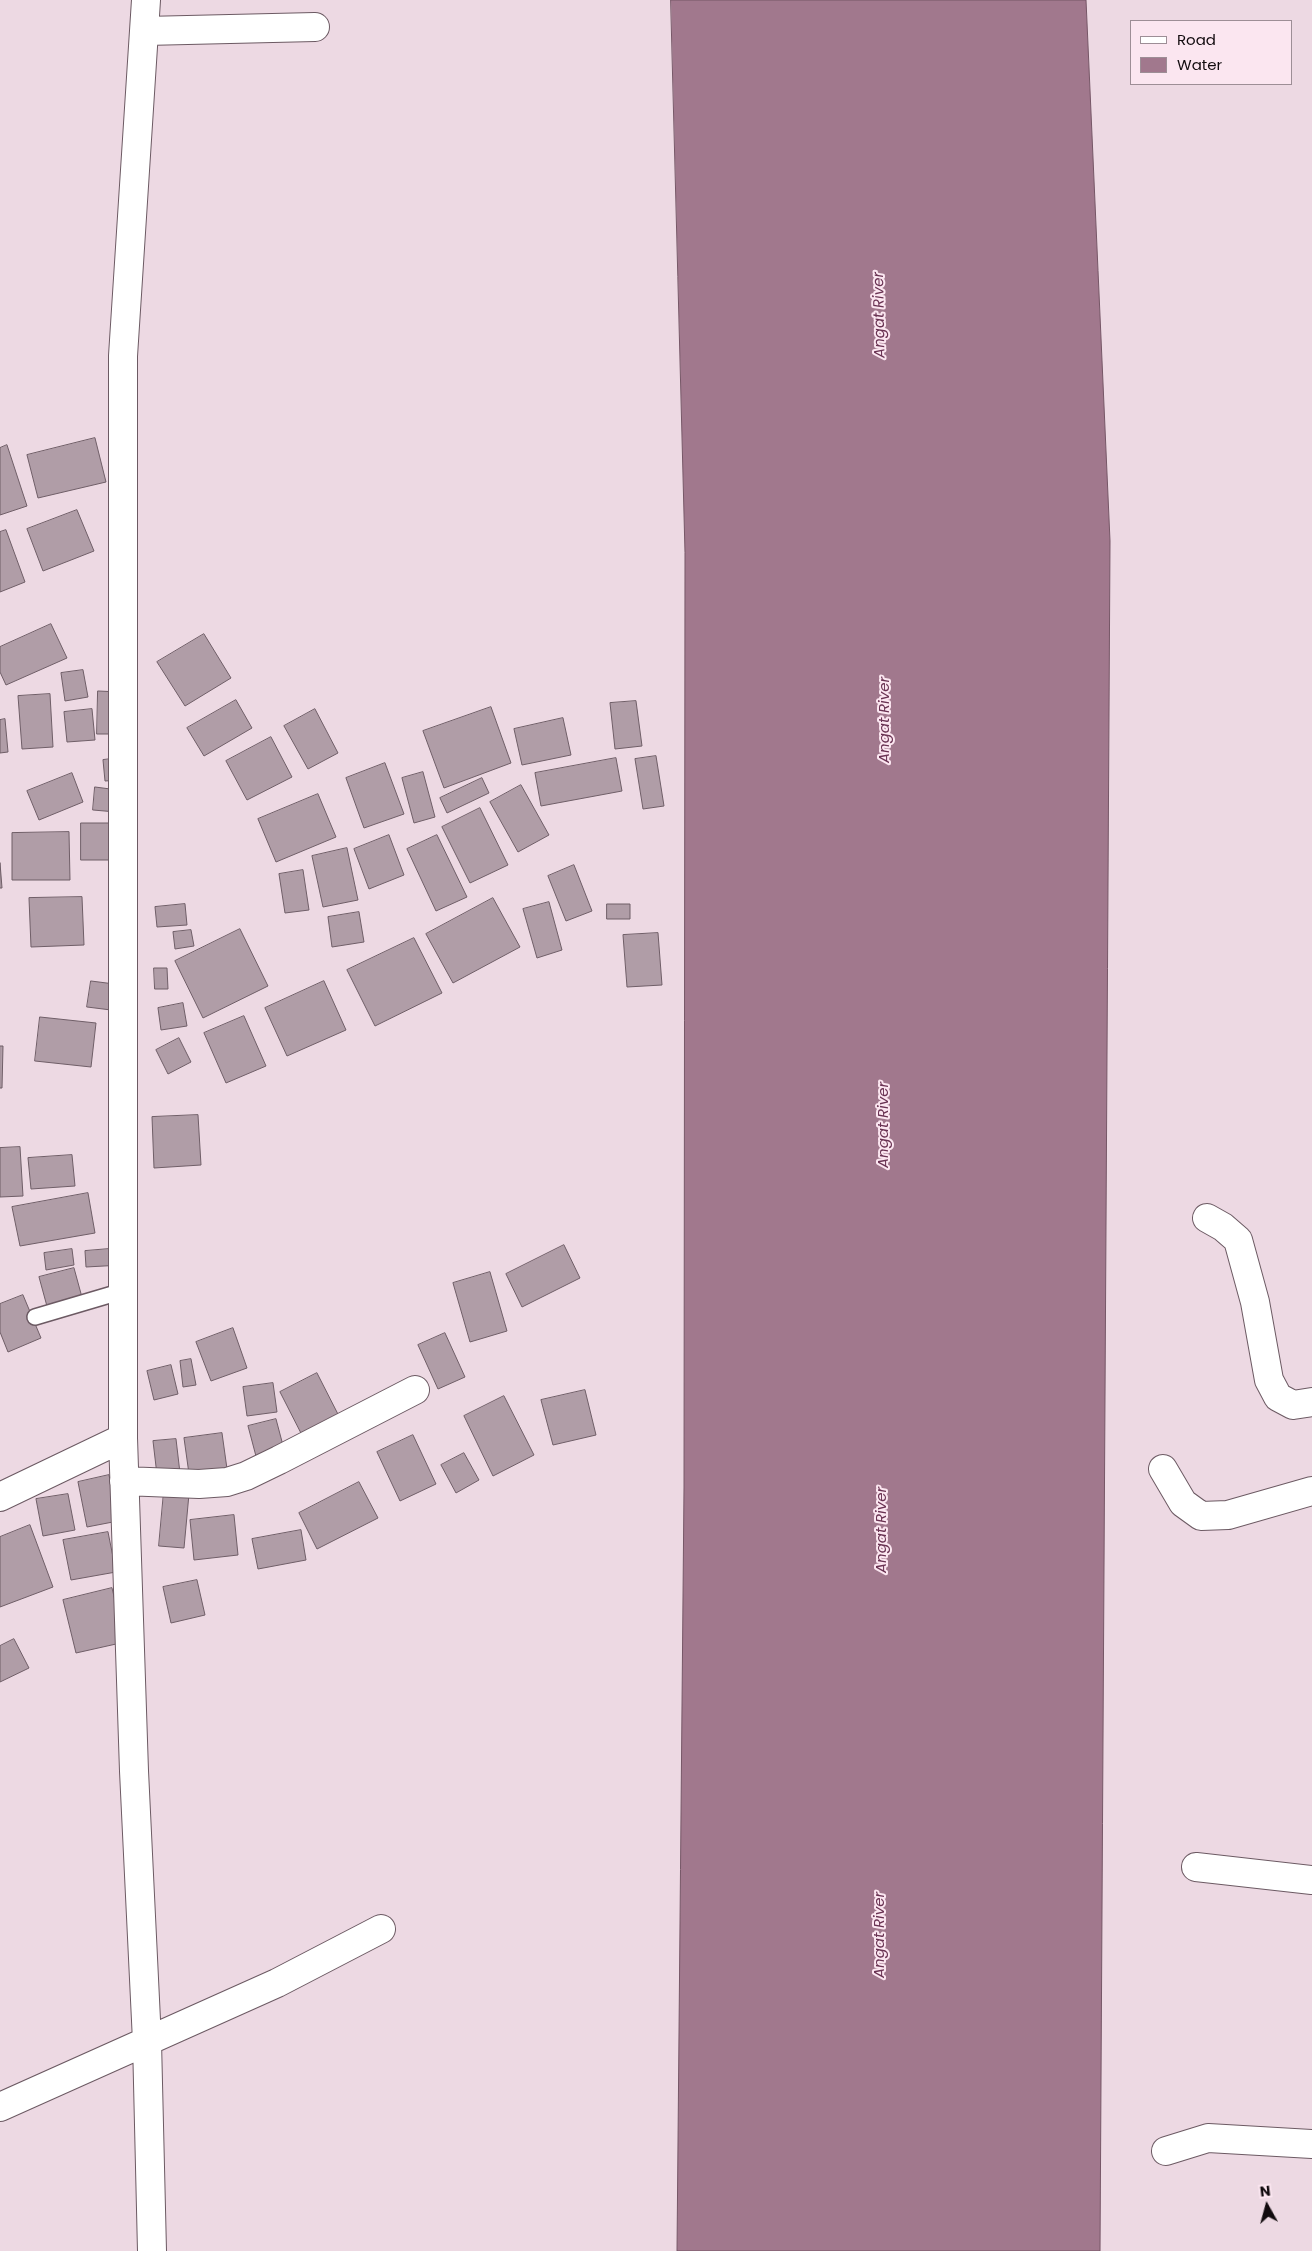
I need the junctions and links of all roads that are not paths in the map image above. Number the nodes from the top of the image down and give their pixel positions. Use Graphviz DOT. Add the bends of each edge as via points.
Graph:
graph roads {
  1 [pos="146,0"];
  2 [pos="315,27"];
  3 [pos="145,31"];
  4 [pos="1207,1218"];
  5 [pos="123,1290"];
  6 [pos="35,1317"];
  7 [pos="415,1390"];
  8 [pos="1312,1402"];
  9 [pos="123,1438"];
  10 [pos="1163,1469"];
  11 [pos="124,1481"];
  12 [pos="1312,1491"];
  13 [pos="0,1497"];
  14 [pos="1196,1867"];
  15 [pos="1312,1880"];
  16 [pos="381,1929"];
  17 [pos="147,2041"];
  18 [pos="0,2107"];
  19 [pos="1312,2144"];
  20 [pos="1166,2151"];
  21 [pos="152,2251"];
  1 -- 3 [label="street"];
  2 -- 3 [label="street"];
  3 -- 5 [label="street" via="123,356"];
  4 -- 8 [label="street" via="1238,1240 1255,1302 1269,1380 1278,1397 1293,1405"];
  5 -- 6 [label="lane"];
  5 -- 9 [label="street"];
  7 -- 11 [label="street" via="237,1479 199,1484"];
  9 -- 11 [label="street"];
  9 -- 13 [label="street"];
  10 -- 12 [label="street" via="1183,1503 1201,1516 1228,1515"];
  11 -- 17 [label="street"];
  14 -- 15 [label="street"];
  16 -- 17 [label="street" via="277,1983"];
  17 -- 18 [label="street"];
  17 -- 21 [label="street"];
  19 -- 20 [label="street" via="1208,2138"];
}
